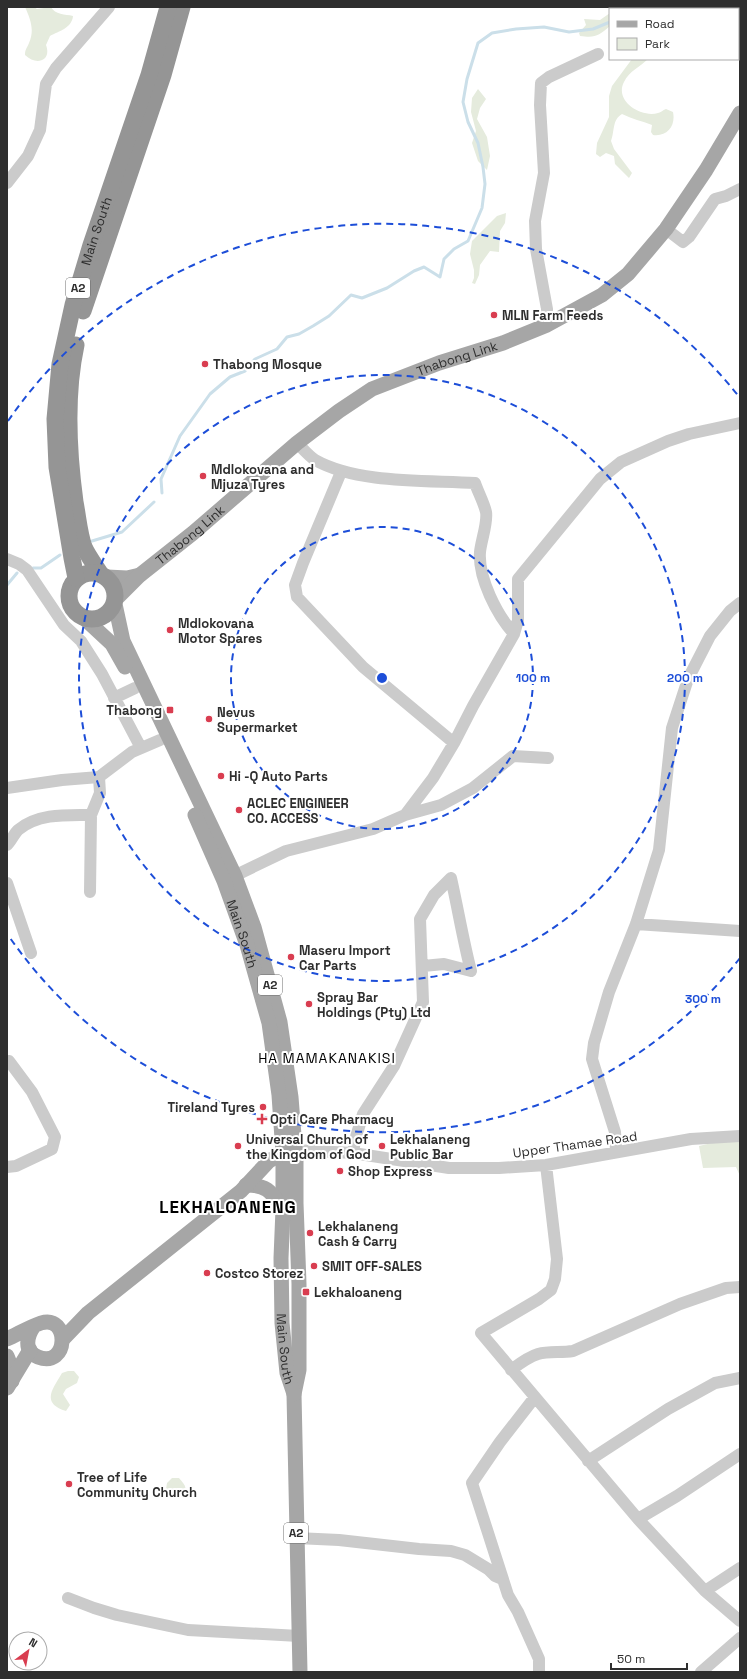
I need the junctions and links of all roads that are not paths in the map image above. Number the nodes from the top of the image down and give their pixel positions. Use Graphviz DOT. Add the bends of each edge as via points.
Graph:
graph roads {
  1 [pos="109,7"];
  2 [pos="168,7"];
  3 [pos="182,7"];
  4 [pos="598,54"];
  5 [pos="740,113"];
  6 [pos="7,183"];
  7 [pos="740,189"];
  8 [pos="666,229"];
  9 [pos="547,325"];
  10 [pos="740,423"];
  11 [pos="297,443"];
  12 [pos="341,472"];
  13 [pos="7,559"];
  14 [pos="103,575"];
  15 [pos="140,575"];
  16 [pos="76,578"];
  17 [pos="115,601"];
  18 [pos="740,603"];
  19 [pos="84,618"];
  20 [pos="514,634"];
  21 [pos="135,688"];
  22 [pos="114,698"];
  23 [pos="160,740"];
  24 [pos="454,744"];
  25 [pos="140,748"];
  26 [pos="548,758"];
  27 [pos="99,777"];
  28 [pos="7,788"];
  29 [pos="405,815"];
  30 [pos="91,816"];
  31 [pos="7,845"];
  32 [pos="229,879"];
  33 [pos="7,883"];
  34 [pos="90,892"];
  35 [pos="636,924"];
  36 [pos="740,931"];
  37 [pos="31,953"];
  38 [pos="423,966"];
  39 [pos="9,1061"];
  40 [pos="740,1136"];
  41 [pos="289,1151"];
  42 [pos="616,1152"];
  43 [pos="353,1153"];
  44 [pos="546,1165"];
  45 [pos="7,1167"];
  46 [pos="246,1185"];
  47 [pos="283,1209"];
  48 [pos="740,1287"];
  49 [pos="88,1313"];
  50 [pos="50,1323"];
  51 [pos="34,1326"];
  52 [pos="7,1339"];
  53 [pos="63,1339"];
  54 [pos="7,1343"];
  55 [pos="29,1348"];
  56 [pos="7,1356"];
  57 [pos="46,1358"];
  58 [pos="511,1370"];
  59 [pos="740,1378"];
  60 [pos="11,1382"];
  61 [pos="294,1394"];
  62 [pos="535,1397"];
  63 [pos="740,1454"];
  64 [pos="588,1461"];
  65 [pos="638,1519"];
  66 [pos="296,1538"];
  67 [pos="740,1568"];
  68 [pos="502,1579"];
  69 [pos="705,1591"];
  70 [pos="68,1598"];
  71 [pos="740,1621"];
  72 [pos="299,1636"];
  73 [pos="740,1638"];
  74 [pos="300,1672"];
  75 [pos="539,1672"];
  76 [pos="701,1672"];
  1 -- 6 [label="street" via="56,68 46,84 40,130 28,156"];
  2 -- 16 [label="highway, Main South / A2" via="149,75 91,245 73,305 60,364 55,419 57,467"];
  3 -- 14 [label="highway, Main South / A2" via="163,75 83,310 72,365 69,415 70,466 84,548"];
  4 -- 9 [label="street" via="541,83 544,173 535,221 536,249 547,309"];
  5 -- 8 [label="main road, Thabong Link"];
  7 -- 8 [label="street" via="715,198 683,242"];
  8 -- 9 [label="main road, Thabong Link" via="628,274 602,296"];
  9 -- 11 [label="main road, Thabong Link" via="372,389"];
  10 -- 20 [label="street" via="668,441 621,462 600,480 518,579 518,620"];
  11 -- 12 [label="street" via="314,459"];
  11 -- 15 [label="main road, Thabong Link"];
  12 -- 20 [label="street" via="376,478 475,483 486,513 480,567 488,592"];
  12 -- 24 [label="street" via="295,585 297,597 363,667"];
  13 -- 22 [label="street" via="27,570 64,624 81,641"];
  14 -- 15 [label="main road" via="127,578"];
  14 -- 16 [label="highway" via="87,573"];
  14 -- 17 [label="highway, Main South / A2" via="114,587"];
  15 -- 17 [label="main road, Thabong Link"];
  16 -- 19 [label="highway, Main South / A2" via="69,597 74,610"];
  17 -- 19 [label="highway" via="111,610 99,618"];
  17 -- 32 [label="main road, Main South / A2" via="124,642"];
  18 -- 35 [label="street" via="730,611 710,636 688,679 672,728 659,850"];
  19 -- 21 [label="main road, Main South / A2" via="112,644"];
  20 -- 24 [label="street"];
  21 -- 22 [label="street"];
  21 -- 23 [label="main road, Main South / A2"];
  22 -- 25 [label="street"];
  23 -- 25 [label="street"];
  23 -- 32 [label="main road, Main South / A2"];
  24 -- 29 [label="street" via="433,778"];
  25 -- 27 [label="street"];
  26 -- 29 [label="street" via="513,756 473,788 441,805"];
  27 -- 28 [label="street"];
  27 -- 30 [label="street" via="100,792"];
  29 -- 32 [label="street" via="373,829 286,851"];
  30 -- 31 [label="street" via="56,815 36,820 18,830"];
  30 -- 34 [label="street"];
  32 -- 41 [label="main road, Main South / A2" via="269,1023"];
  33 -- 37 [label="street"];
  35 -- 36 [label="street"];
  35 -- 42 [label="street" via="598,1024 592,1059 615,1132"];
  38 -- 38 [label="street" via="420,918 434,895 451,878 471,971 444,964"];
  38 -- 43 [label="street" via="423,1002 394,1066 363,1114"];
  39 -- 45 [label="street" via="32,1092 55,1137 52,1149 16,1166"];
  40 -- 42 [label="street, Upper Thamae Road" via="696,1138"];
  41 -- 43 [label="street, Upper Thamae Road"];
  41 -- 46 [label="main road" via="269,1162"];
  41 -- 47 [label="main road, Main South / A2"];
  41 -- 61 [label="main road, Main South / A2" via="299,1284 299,1370"];
  42 -- 44 [label="street, Upper Thamae Road"];
  43 -- 44 [label="street, Upper Thamae Road" via="449,1168"];
  44 -- 58 [label="street" via="557,1259 551,1290 481,1333"];
  46 -- 47 [label="main road" via="266,1187"];
  46 -- 49 [label="main road"];
  47 -- 61 [label="main road, Main South / A2" via="282,1323 287,1373"];
  48 -- 58 [label="street" via="726,1288 680,1304 573,1351 538,1354 527,1358"];
  49 -- 50 [label="main road"];
  49 -- 53 [label="main road"];
  50 -- 51 [label="main road"];
  50 -- 53 [label="main road" via="57,1326"];
  51 -- 52 [label="main road"];
  51 -- 55 [label="main road" via="28,1334"];
  53 -- 57 [label="main road" via="61,1348 55,1356"];
  54 -- 55 [label="main road"];
  55 -- 57 [label="main road" via="37,1357"];
  55 -- 60 [label="main road"];
  56 -- 60 [label="main road" via="12,1366"];
  57 -- 60 [label="main road"];
  58 -- 62 [label="street"];
  59 -- 64 [label="street" via="715,1383 668,1409"];
  61 -- 66 [label="main road, A2"];
  62 -- 64 [label="street"];
  62 -- 68 [label="street" via="472,1483"];
  63 -- 65 [label="street"];
  64 -- 65 [label="street"];
  65 -- 69 [label="street"];
  66 -- 68 [label="street" via="451,1551 465,1555"];
  66 -- 72 [label="main road, A2"];
  67 -- 69 [label="street"];
  68 -- 75 [label="street" via="539,1659"];
  69 -- 71 [label="street"];
  70 -- 72 [label="street" via="117,1615 188,1630"];
  72 -- 74 [label="main road, A2"];
  73 -- 76 [label="street"];
}
